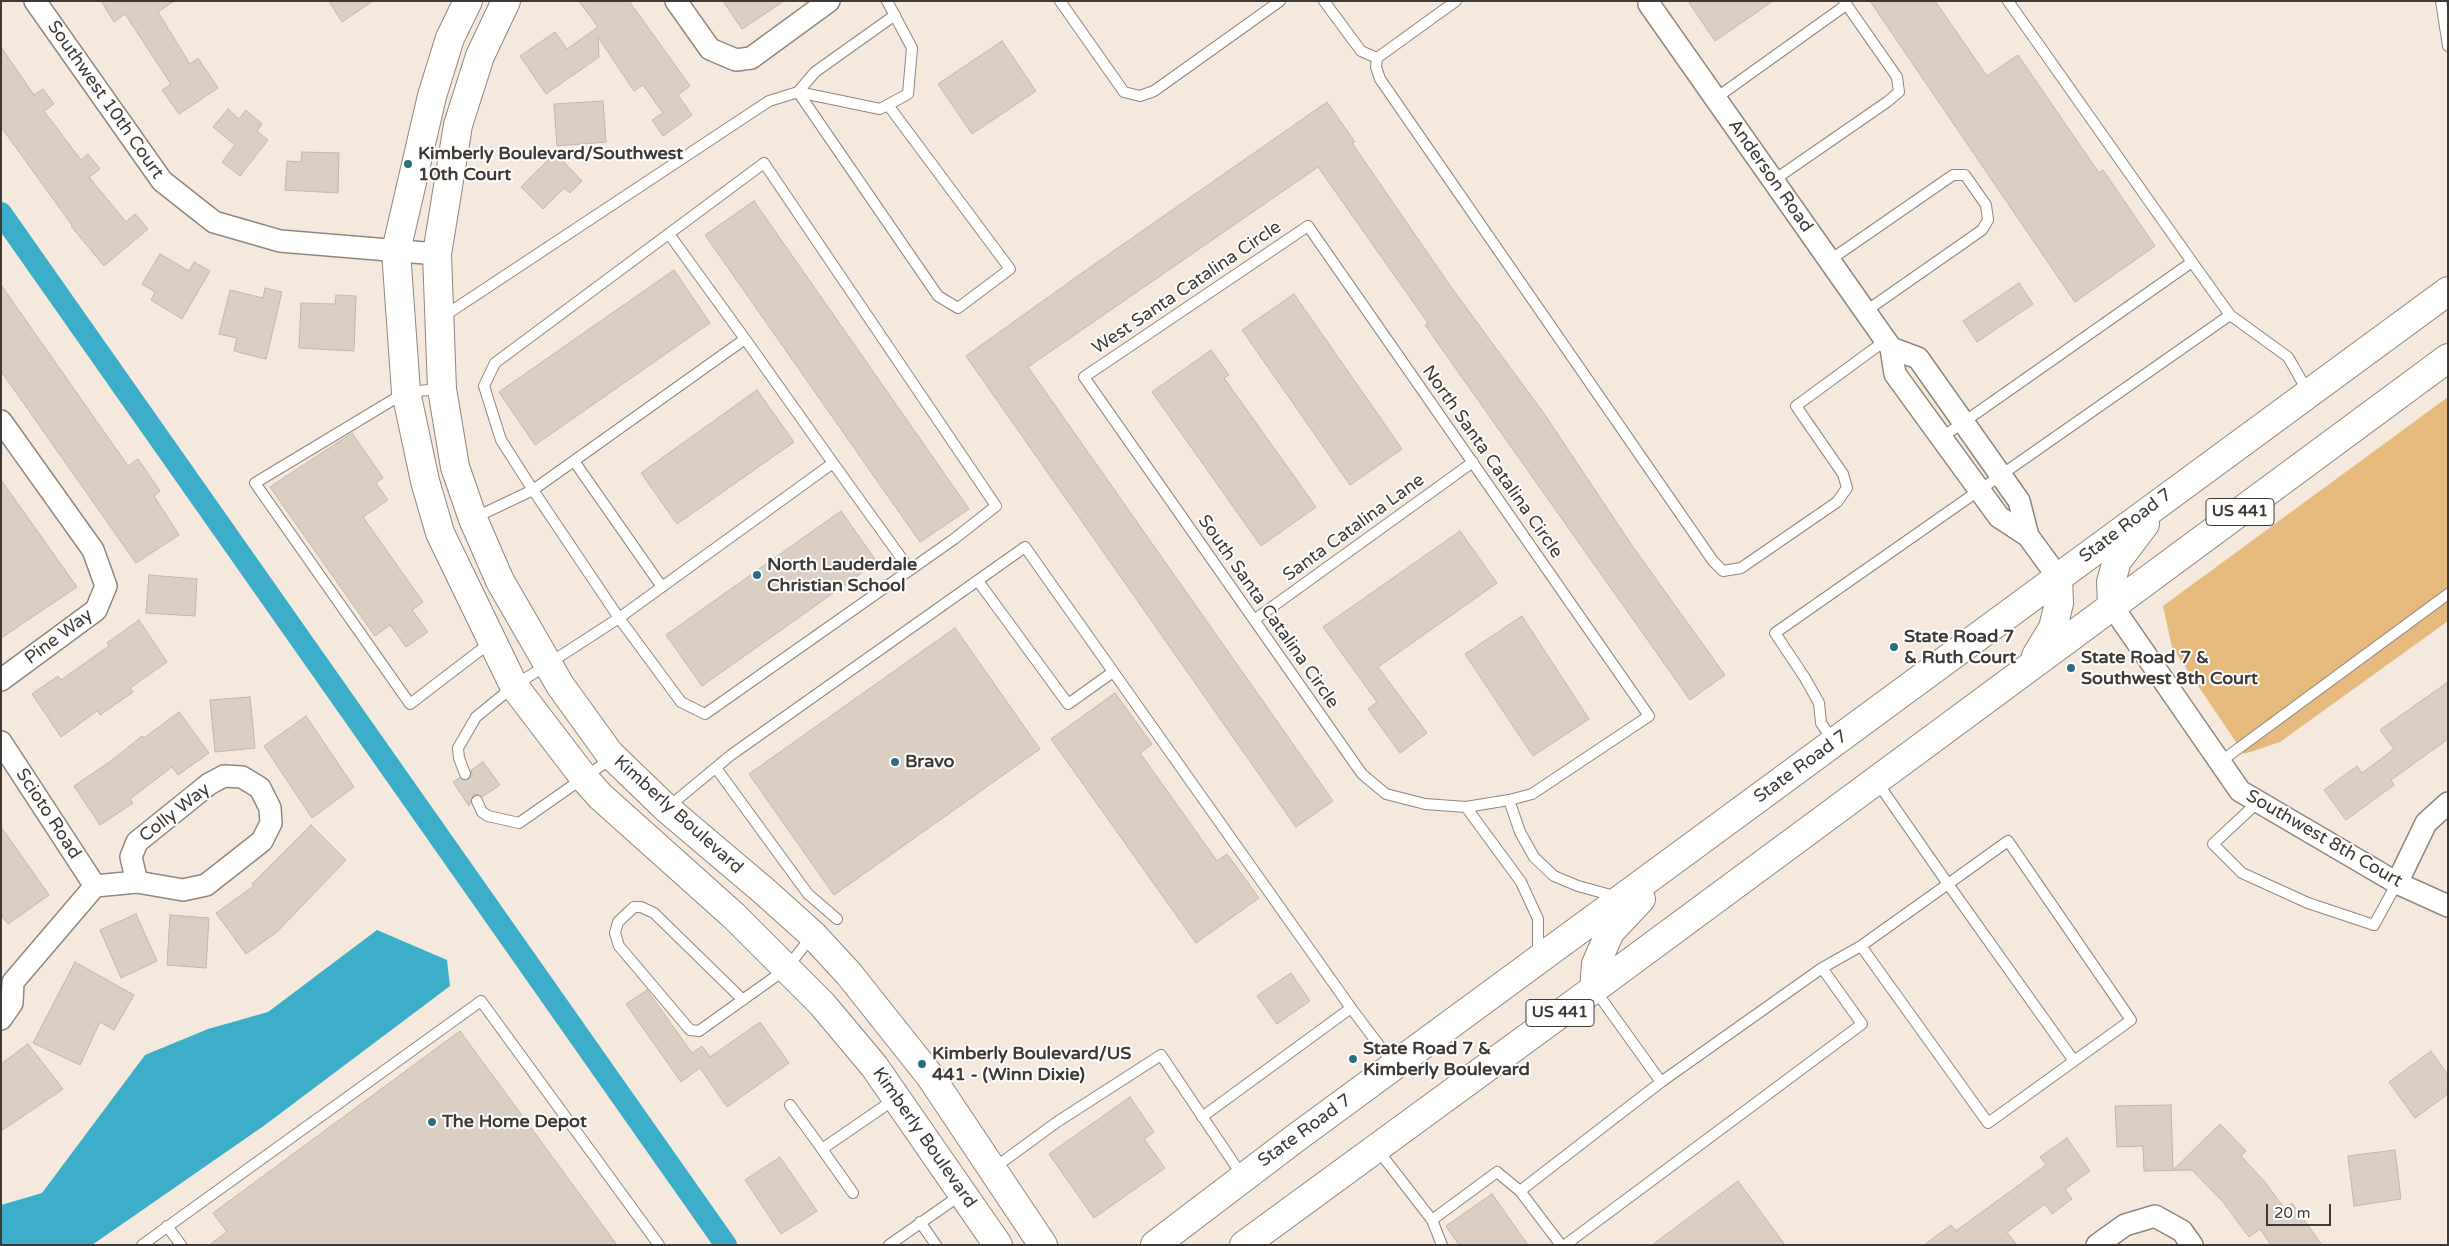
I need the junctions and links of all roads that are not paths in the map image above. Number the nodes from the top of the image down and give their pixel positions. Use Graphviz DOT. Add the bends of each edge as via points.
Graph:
graph roads {
  1 [pos="35,1"];
  2 [pos="468,1"];
  3 [pos="506,1"];
  4 [pos="676,1"];
  5 [pos="829,1"];
  6 [pos="888,1"];
  7 [pos="1060,1"];
  8 [pos="1280,1"];
  9 [pos="1324,1"];
  10 [pos="1456,1"];
  11 [pos="2008,1"];
  12 [pos="2441,1"];
  13 [pos="1650,2"];
  14 [pos="1845,3"];
  15 [pos="895,15"];
  16 [pos="2448,46"];
  17 [pos="1377,58"];
  18 [pos="798,92"];
  19 [pos="432,96"];
  20 [pos="1716,98"];
  21 [pos="888,106"];
  22 [pos="464,107"];
  23 [pos="1774,180"];
  24 [pos="1308,226"];
  25 [pos="669,234"];
  26 [pos="396,251"];
  27 [pos="437,254"];
  28 [pos="1830,260"];
  29 [pos="2192,262"];
  30 [pos="2448,291"];
  31 [pos="1866,311"];
  32 [pos="2230,315"];
  33 [pos="438,320"];
  34 [pos="745,339"];
  35 [pos="1889,344"];
  36 [pos="2448,358"];
  37 [pos="1084,377"];
  38 [pos="442,388"];
  39 [pos="406,392"];
  40 [pos="2309,393"];
  41 [pos="1,421"];
  42 [pos="1963,422"];
  43 [pos="1941,438"];
  44 [pos="574,461"];
  45 [pos="1473,462"];
  46 [pos="833,463"];
  47 [pos="2001,476"];
  48 [pos="533,490"];
  49 [pos="1980,491"];
  50 [pos="2164,498"];
  51 [pos="473,519"];
  52 [pos="2028,536"];
  53 [pos="910,570"];
  54 [pos="2058,577"];
  55 [pos="978,581"];
  56 [pos="662,587"];
  57 [pos="2448,594"];
  58 [pos="2112,606"];
  59 [pos="619,618"];
  60 [pos="1254,620"];
  61 [pos="491,642"];
  62 [pos="549,664"];
  63 [pos="2032,664"];
  64 [pos="1114,672"];
  65 [pos="1,680"];
  66 [pos="514,686"];
  67 [pos="1650,716"];
  68 [pos="1,742"];
  69 [pos="1834,742"];
  70 [pos="613,757"];
  71 [pos="2220,762"];
  72 [pos="716,768"];
  73 [pos="464,774"];
  74 [pos="585,778"];
  75 [pos="1876,780"];
  76 [pos="1509,800"];
  77 [pos="477,801"];
  78 [pos="2258,802"];
  79 [pos="2448,803"];
  80 [pos="1466,807"];
  81 [pos="666,808"];
  82 [pos="1681,855"];
  83 [pos="137,882"];
  84 [pos="2397,883"];
  85 [pos="1948,884"];
  86 [pos="95,886"];
  87 [pos="1622,898"];
  88 [pos="2448,906"];
  89 [pos="837,919"];
  90 [pos="812,935"];
  91 [pos="1861,946"];
  92 [pos="1538,960"];
  93 [pos="1822,968"];
  94 [pos="786,969"];
  95 [pos="7,974"];
  96 [pos="1594,989"];
  97 [pos="743,1000"];
  98 [pos="1351,1008"];
  99 [pos="1,1019"];
  100 [pos="2074,1061"];
  101 [pos="1395,1065"];
  102 [pos="1661,1082"];
  103 [pos="896,1099"];
  104 [pos="790,1105"];
  105 [pos="1202,1117"];
  106 [pos="1376,1148"];
  107 [pos="822,1149"];
  108 [pos="991,1170"];
  109 [pos="1243,1177"];
  110 [pos="1520,1191"];
  111 [pos="853,1193"];
  112 [pos="963,1193"];
  113 [pos="1432,1220"];
  114 [pos="920,1222"];
  115 [pos="167,1226"];
  116 [pos="142,1245"];
  117 [pos="181,1245"];
  118 [pos="659,1245"];
  119 [pos="889,1245"];
  120 [pos="936,1245"];
  121 [pos="998,1245"];
  122 [pos="1043,1245"];
  123 [pos="1155,1245"];
  124 [pos="1244,1245"];
  125 [pos="1442,1245"];
  126 [pos="1563,1245"];
  127 [pos="2097,1245"];
  128 [pos="2192,1245"];
  1 -- 26 [label="street, Southwest 10th Court" via="162,181 214,222 280,241"];
  2 -- 19 [label="main road, Kimberly Boulevard" via="450,38"];
  3 -- 22 [label="main road, Kimberly Boulevard" via="480,56"];
  4 -- 5 [label="street" via="710,50 736,60 751,58"];
  6 -- 15 [label="lane"];
  7 -- 8 [label="lane" via="1124,92 1140,96 1154,91"];
  9 -- 17 [label="lane" via="1361,51"];
  10 -- 17 [label="lane"];
  11 -- 29 [label="lane"];
  12 -- 16 [label="lane"];
  13 -- 20 [label="street, Anderson Road"];
  14 -- 20 [label="lane"];
  14 -- 23 [label="lane" via="1897,78 1899,92"];
  15 -- 18 [label="lane" via="815,72"];
  15 -- 21 [label="lane" via="912,48 908,94"];
  17 -- 35 [label="lane" via="1380,79 1707,553 1723,570 1741,568 1837,502 1847,488 1843,474 1796,406"];
  18 -- 21 [label="lane" via="880,109"];
  18 -- 21 [label="lane" via="938,296 958,308 1010,269"];
  18 -- 33 [label="lane" via="769,101"];
  19 -- 22 [label="main road"];
  19 -- 26 [label="main road, Kimberly Boulevard"];
  20 -- 23 [label="street, Anderson Road"];
  22 -- 27 [label="main road, Kimberly Boulevard" via="458,125"];
  23 -- 28 [label="street, Anderson Road"];
  24 -- 37 [label="lane, West Santa Catalina Circle"];
  24 -- 45 [label="lane, North Santa Catalina Circle"];
  25 -- 34 [label="lane"];
  25 -- 48 [label="lane" via="495,363 484,386 501,440"];
  25 -- 53 [label="lane" via="764,164 996,506"];
  26 -- 27 [label="street, Southwest 10th Court"];
  26 -- 39 [label="main road, Kimberly Boulevard"];
  27 -- 33 [label="main road, Kimberly Boulevard"];
  28 -- 31 [label="street, Anderson Road"];
  28 -- 31 [label="lane" via="1953,175 1965,175 1986,205 1988,220 1982,230"];
  29 -- 32 [label="lane"];
  29 -- 42 [label="lane"];
  30 -- 40 [label="main road, State Road 7 / US 441"];
  31 -- 35 [label="street, Anderson Road"];
  32 -- 40 [label="lane" via="2288,357"];
  32 -- 47 [label="lane"];
  33 -- 38 [label="main road, Kimberly Boulevard"];
  34 -- 44 [label="lane"];
  34 -- 46 [label="lane"];
  35 -- 42 [label="street, Anderson Road" via="1918,358"];
  35 -- 43 [label="street, Anderson Road" via="1895,374"];
  36 -- 58 [label="main road, US 441"];
  37 -- 60 [label="lane, South Santa Catalina Circle"];
  38 -- 39 [label="lane"];
  38 -- 51 [label="main road, Kimberly Boulevard" via="455,467"];
  39 -- 61 [label="main road, Kimberly Boulevard" via="440,533"];
  39 -- 61 [label="lane" via="255,483 410,704"];
  40 -- 50 [label="main road, State Road 7 / US 441"];
  41 -- 65 [label="street, Pine Way" via="93,550 106,586 96,610"];
  42 -- 43 [label="lane"];
  42 -- 47 [label="street, Anderson Road"];
  43 -- 49 [label="street, Anderson Road"];
  44 -- 48 [label="lane"];
  44 -- 56 [label="lane"];
  45 -- 60 [label="lane, Santa Catalina Lane"];
  45 -- 67 [label="lane, North Santa Catalina Circle"];
  46 -- 53 [label="lane"];
  46 -- 56 [label="lane"];
  47 -- 49 [label="lane"];
  47 -- 52 [label="street, Anderson Road" via="2019,501"];
  48 -- 51 [label="lane"];
  48 -- 59 [label="lane"];
  49 -- 52 [label="street, Anderson Road" via="1999,517"];
  49 -- 69 [label="lane" via="1775,633 1819,703 1821,723"];
  50 -- 54 [label="main road, State Road 7 / US 441"];
  50 -- 58 [label="main road" via="2117,560 2111,582"];
  51 -- 62 [label="main road, Kimberly Boulevard" via="500,581"];
  52 -- 54 [label="street, Anderson Road"];
  53 -- 59 [label="lane" via="705,714 681,702"];
  54 -- 63 [label="main road" via="2059,603 2053,628"];
  54 -- 69 [label="main road, State Road 7 / US 441"];
  55 -- 64 [label="lane" via="1068,704"];
  55 -- 64 [label="lane" via="1025,547"];
  55 -- 72 [label="lane"];
  56 -- 59 [label="lane"];
  57 -- 71 [label="lane"];
  58 -- 63 [label="main road, US 441"];
  58 -- 71 [label="street, Southwest 8th Court"];
  59 -- 62 [label="lane"];
  60 -- 80 [label="lane, South Santa Catalina Circle" via="1362,774 1386,794 1424,804"];
  61 -- 66 [label="main road, Kimberly Boulevard"];
  62 -- 66 [label="lane"];
  62 -- 70 [label="main road, Kimberly Boulevard" via="560,685"];
  63 -- 75 [label="main road, US 441"];
  64 -- 98 [label="lane"];
  66 -- 73 [label="lane" via="476,716 462,739 458,748"];
  66 -- 74 [label="main road, Kimberly Boulevard"];
  67 -- 76 [label="lane, South Santa Catalina Circle" via="1532,794"];
  68 -- 86 [label="street, Scioto Road"];
  69 -- 82 [label="main road, State Road 7 / US 441"];
  70 -- 74 [label="lane"];
  70 -- 81 [label="main road, Kimberly Boulevard"];
  71 -- 78 [label="street, Southwest 8th Court" via="2240,791"];
  72 -- 81 [label="lane"];
  72 -- 89 [label="lane" via="808,894"];
  74 -- 77 [label="lane" via="519,822 488,816"];
  74 -- 94 [label="main road, Kimberly Boulevard" via="600,796 734,916"];
  75 -- 85 [label="lane"];
  75 -- 96 [label="main road, US 441"];
  76 -- 80 [label="lane, South Santa Catalina Circle"];
  76 -- 87 [label="lane" via="1524,841 1534,857 1554,876"];
  78 -- 84 [label="street, Southwest 8th Court"];
  78 -- 84 [label="lane" via="2213,844 2242,874 2308,903 2374,925"];
  79 -- 84 [label="street" via="2426,823"];
  80 -- 92 [label="lane" via="1521,882 1538,919"];
  81 -- 90 [label="main road, Kimberly Boulevard"];
  82 -- 87 [label="main road, State Road 7 / US 441"];
  82 -- 96 [label="main road" via="1610,932 1596,964"];
  83 -- 83 [label="street, Colly Way" via="183,890 206,885 262,841 271,823 270,808 260,788 242,777 224,776 210,784 137,842 131,857"];
  83 -- 86 [label="street, Colly Way"];
  84 -- 88 [label="street, Southwest 8th Court"];
  85 -- 91 [label="lane"];
  85 -- 100 [label="lane"];
  85 -- 100 [label="lane" via="2008,840 2131,1020"];
  86 -- 95 [label="street"];
  87 -- 92 [label="main road, State Road 7 / US 441"];
  90 -- 94 [label="lane"];
  90 -- 108 [label="main road, Kimberly Boulevard" via="849,974 930,1076"];
  91 -- 93 [label="lane"];
  91 -- 100 [label="lane" via="1988,1123"];
  92 -- 101 [label="main road, State Road 7 / US 441"];
  93 -- 102 [label="lane"];
  93 -- 126 [label="lane" via="1862,1024"];
  94 -- 97 [label="lane"];
  94 -- 103 [label="main road, Kimberly Boulevard" via="874,1066"];
  95 -- 99 [label="street" via="12,1003"];
  96 -- 102 [label="lane"];
  96 -- 106 [label="main road, US 441"];
  97 -- 97 [label="lane" via="700,1031 690,1030 619,946 615,933 618,922 634,907 654,913"];
  98 -- 101 [label="lane"];
  98 -- 105 [label="lane"];
  101 -- 109 [label="main road, State Road 7 / US 441"];
  102 -- 110 [label="lane"];
  103 -- 107 [label="lane"];
  103 -- 112 [label="main road, Kimberly Boulevard"];
  104 -- 107 [label="lane"];
  105 -- 108 [label="lane" via="1161,1056 1057,1122"];
  105 -- 109 [label="lane"];
  106 -- 113 [label="lane"];
  106 -- 124 [label="main road, US 441"];
  107 -- 111 [label="lane"];
  108 -- 122 [label="main road, Kimberly Boulevard"];
  109 -- 123 [label="main road, State Road 7 / US 441"];
  110 -- 113 [label="lane" via="1497,1172"];
  110 -- 126 [label="lane"];
  112 -- 114 [label="lane"];
  112 -- 121 [label="main road, Kimberly Boulevard"];
  113 -- 125 [label="lane"];
  114 -- 119 [label="lane"];
  114 -- 120 [label="lane"];
  115 -- 116 [label="lane"];
  115 -- 117 [label="lane"];
  115 -- 118 [label="lane" via="481,1001"];
  127 -- 128 [label="street" via="2125,1225 2155,1216 2182,1230"];
}
